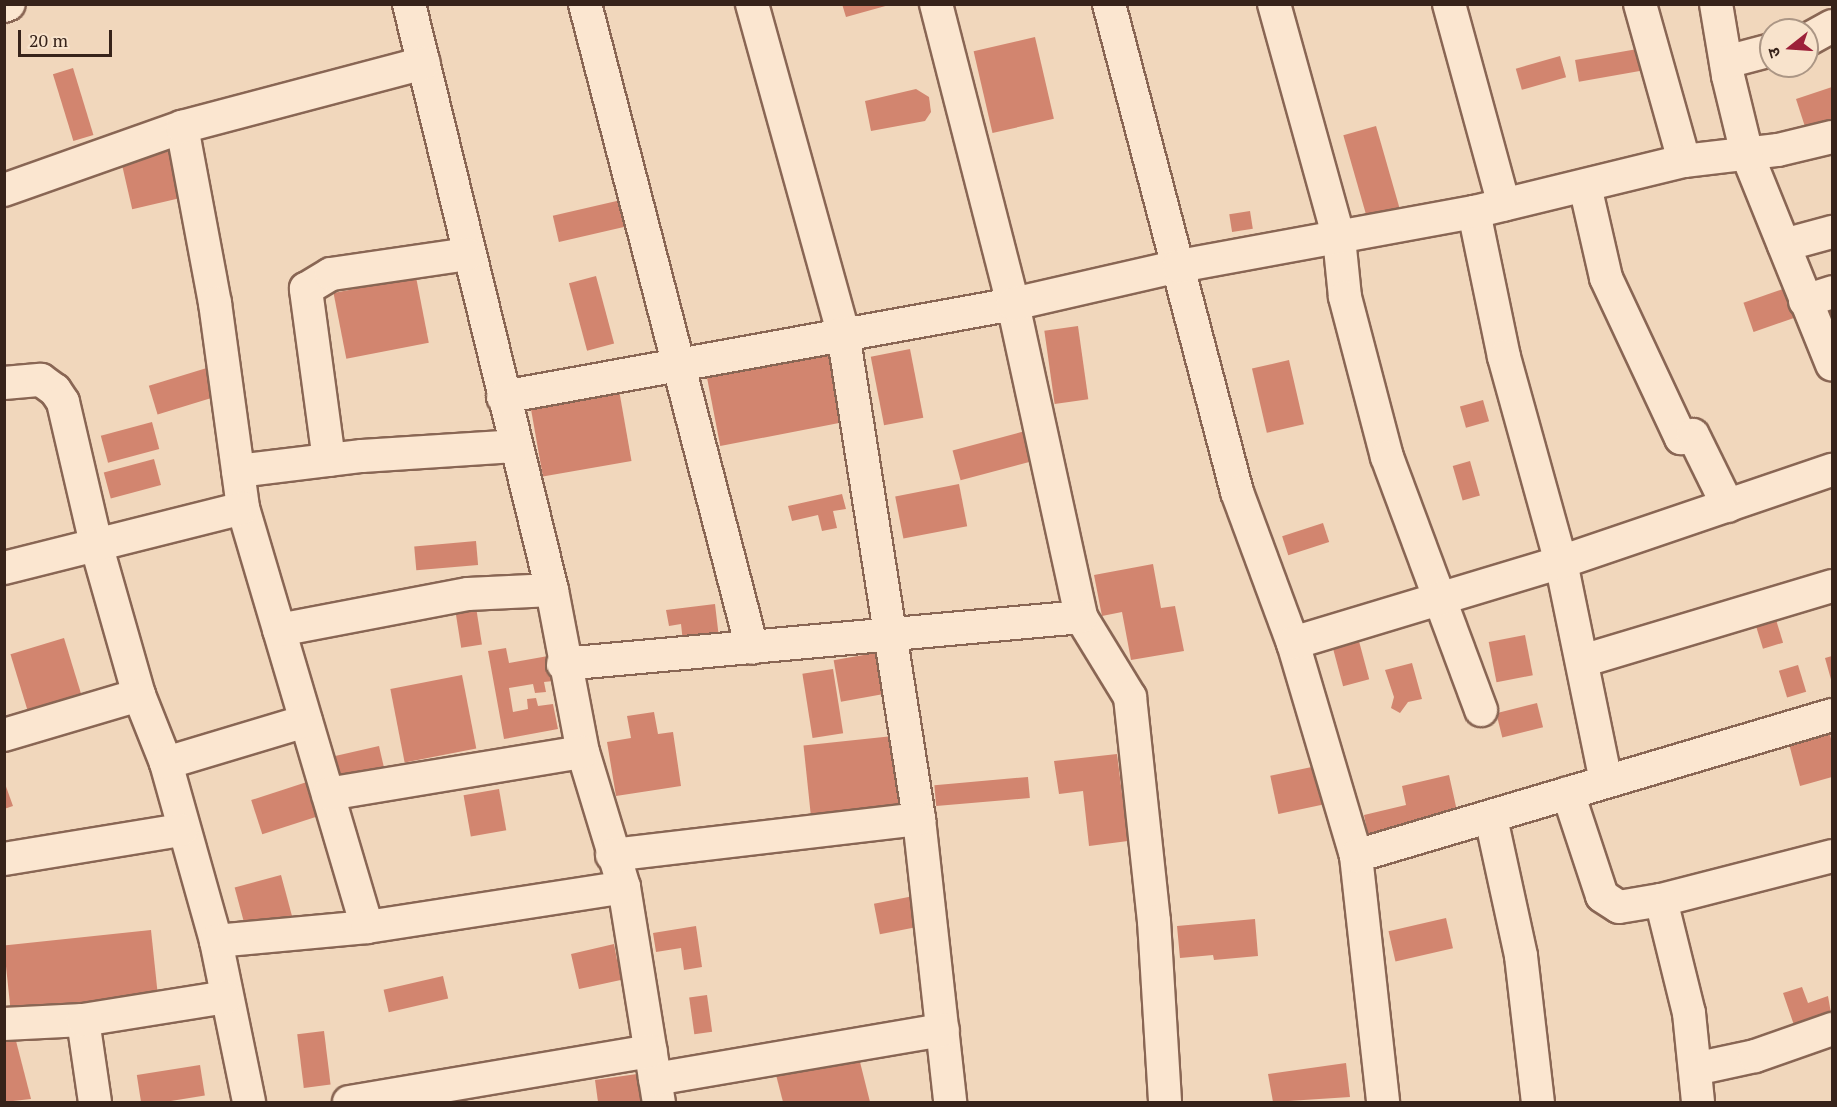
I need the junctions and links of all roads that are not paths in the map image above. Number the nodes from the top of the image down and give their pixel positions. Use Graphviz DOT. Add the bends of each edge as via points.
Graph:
graph roads {
  1 [pos="9,4"];
  2 [pos="409,4"];
  3 [pos="585,4"];
  4 [pos="752,4"];
  5 [pos="936,4"];
  6 [pos="1109,4"];
  7 [pos="1274,4"];
  8 [pos="1449,4"];
  9 [pos="1640,4"];
  10 [pos="1716,4"];
  11 [pos="4,6"];
  12 [pos="1833,26"];
  13 [pos="1819,34"];
  14 [pos="1759,53"];
  15 [pos="1726,62"];
  16 [pos="424,63"];
  17 [pos="182,127"];
  18 [pos="1833,137"];
  19 [pos="1747,154"];
  20 [pos="1684,161"];
  21 [pos="1585,186"];
  22 [pos="4,190"];
  23 [pos="1489,208"];
  24 [pos="1833,232"];
  25 [pos="1339,238"];
  26 [pos="1784,245"];
  27 [pos="468,254"];
  28 [pos="1179,266"];
  29 [pos="1819,297"];
  30 [pos="1013,304"];
  31 [pos="843,333"];
  32 [pos="681,363"];
  33 [pos="1833,364"];
  34 [pos="4,383"];
  35 [pos="503,398"];
  36 [pos="515,446"];
  37 [pos="329,460"];
  38 [pos="1833,470"];
  39 [pos="238,471"];
  40 [pos="1728,506"];
  41 [pos="243,508"];
  42 [pos="96,544"];
  43 [pos="1561,562"];
  44 [pos="4,568"];
  45 [pos="1833,586"];
  46 [pos="552,590"];
  47 [pos="1439,598"];
  48 [pos="1080,617"];
  49 [pos="279,630"];
  50 [pos="889,634"];
  51 [pos="1293,643"];
  52 [pos="752,648"];
  53 [pos="1582,661"];
  54 [pos="563,664"];
  55 [pos="139,695"];
  56 [pos="1481,710"];
  57 [pos="1833,715"];
  58 [pos="306,721"];
  59 [pos="4,735"];
  60 [pos="582,752"];
  61 [pos="166,763"];
  62 [pos="1606,781"];
  63 [pos="1568,793"];
  64 [pos="328,794"];
  65 [pos="1491,818"];
  66 [pos="919,819"];
  67 [pos="183,830"];
  68 [pos="612,855"];
  69 [pos="1356,856"];
  70 [pos="1833,856"];
  71 [pos="4,859"];
  72 [pos="624,887"];
  73 [pos="1661,900"];
  74 [pos="367,927"];
  75 [pos="216,941"];
  76 [pos="226,997"];
  77 [pos="83,1020"];
  78 [pos="4,1024"];
  79 [pos="1833,1029"];
  80 [pos="943,1030"];
  81 [pos="1695,1069"];
  82 [pos="655,1077"];
  83 [pos="95,1102"];
  84 [pos="249,1102"];
  85 [pos="349,1102"];
  86 [pos="950,1102"];
  87 [pos="1165,1102"];
  88 [pos="1383,1102"];
  89 [pos="1538,1102"];
  90 [pos="1698,1102"];
  1 -- 11 [label="street"];
  2 -- 16 [label="street"];
  3 -- 32 [label="street"];
  4 -- 31 [label="street"];
  5 -- 30 [label="street"];
  6 -- 28 [label="street"];
  7 -- 25 [label="street"];
  8 -- 23 [label="street"];
  9 -- 20 [label="street"];
  10 -- 15 [label="street"];
  12 -- 13 [label="street"];
  14 -- 15 [label="street"];
  15 -- 19 [label="street"];
  16 -- 17 [label="street"];
  16 -- 27 [label="street"];
  17 -- 22 [label="street"];
  17 -- 39 [label="street" via="215,303"];
  18 -- 19 [label="street"];
  19 -- 20 [label="street"];
  19 -- 26 [label="street"];
  20 -- 21 [label="street"];
  21 -- 23 [label="street"];
  21 -- 40 [label="street" via="1606,278 1681,438 1693,435"];
  23 -- 25 [label="street"];
  23 -- 43 [label="street" via="1504,357"];
  24 -- 26 [label="street"];
  25 -- 28 [label="street"];
  25 -- 47 [label="street" via="1345,297 1361,366 1387,457"];
  26 -- 29 [label="street"];
  27 -- 35 [label="street"];
  27 -- 37 [label="street" via="331,274 306,289"];
  28 -- 30 [label="street"];
  28 -- 51 [label="street" via="1237,492"];
  29 -- 33 [label="street"];
  30 -- 31 [label="street"];
  30 -- 48 [label="street"];
  31 -- 32 [label="street"];
  31 -- 50 [label="street"];
  32 -- 35 [label="street"];
  32 -- 52 [label="street"];
  34 -- 42 [label="street" via="41,380 63,402"];
  35 -- 36 [label="street"];
  36 -- 37 [label="street"];
  36 -- 46 [label="street"];
  37 -- 39 [label="street"];
  38 -- 40 [label="street"];
  39 -- 41 [label="street"];
  40 -- 43 [label="street"];
  41 -- 42 [label="street"];
  41 -- 49 [label="street"];
  42 -- 44 [label="street"];
  42 -- 55 [label="street"];
  43 -- 47 [label="street"];
  43 -- 53 [label="street"];
  45 -- 53 [label="street"];
  46 -- 49 [label="street" via="468,594"];
  46 -- 54 [label="street"];
  47 -- 51 [label="street"];
  47 -- 56 [label="street"];
  48 -- 50 [label="street"];
  48 -- 87 [label="street" via="1130,697 1154,921"];
  49 -- 58 [label="street"];
  50 -- 52 [label="street"];
  50 -- 66 [label="street"];
  51 -- 69 [label="street"];
  52 -- 54 [label="street"];
  53 -- 62 [label="street"];
  54 -- 60 [label="street"];
  55 -- 59 [label="street"];
  55 -- 61 [label="street"];
  57 -- 62 [label="street"];
  58 -- 61 [label="street"];
  58 -- 64 [label="street"];
  60 -- 64 [label="street"];
  60 -- 68 [label="street"];
  61 -- 67 [label="street"];
  62 -- 63 [label="street"];
  63 -- 65 [label="street"];
  63 -- 73 [label="street" via="1602,896 1619,907"];
  64 -- 74 [label="street"];
  65 -- 69 [label="street"];
  65 -- 89 [label="street" via="1521,956"];
  66 -- 68 [label="street"];
  66 -- 80 [label="street"];
  67 -- 71 [label="street"];
  67 -- 75 [label="street"];
  68 -- 72 [label="street"];
  69 -- 88 [label="street"];
  70 -- 73 [label="street"];
  72 -- 74 [label="street"];
  72 -- 82 [label="street"];
  73 -- 81 [label="street" via="1689,1013"];
  74 -- 75 [label="street"];
  75 -- 76 [label="street"];
  76 -- 77 [label="street"];
  76 -- 84 [label="street"];
  77 -- 78 [label="street"];
  77 -- 83 [label="street"];
  79 -- 81 [label="street" via="1755,1056"];
  80 -- 82 [label="street"];
  80 -- 86 [label="street"];
  81 -- 90 [label="street"];
  82 -- 85 [label="street"];
}
